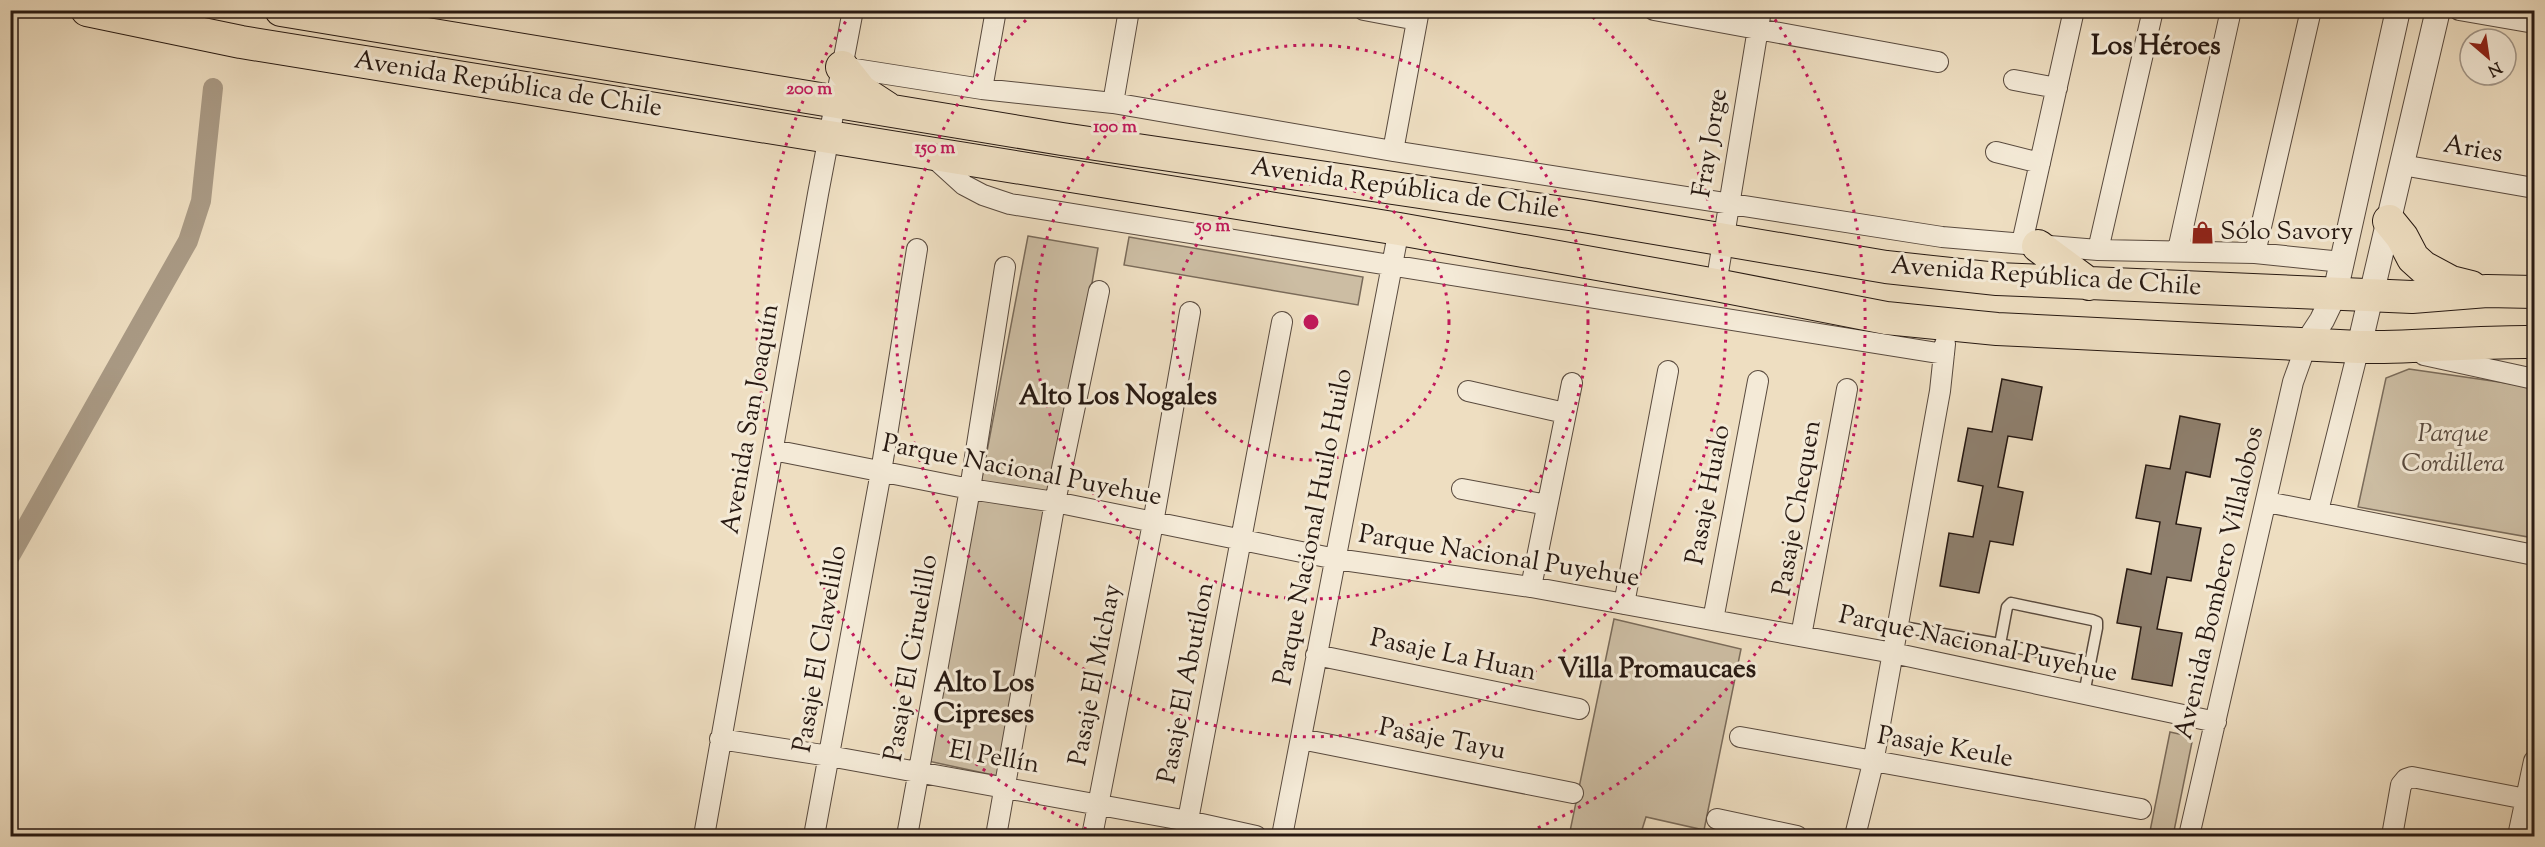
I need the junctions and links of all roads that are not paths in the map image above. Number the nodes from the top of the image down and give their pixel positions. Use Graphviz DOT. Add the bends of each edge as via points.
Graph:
graph roads {
  1 [pos="87,10"];
  2 [pos="281,10"];
  3 [pos="853,10"];
  4 [pos="996,10"];
  5 [pos="1130,10"];
  6 [pos="1364,10"];
  7 [pos="1654,10"];
  8 [pos="1761,10"];
  9 [pos="2074,10"];
  10 [pos="2153,10"];
  11 [pos="2231,10"];
  12 [pos="2312,10"];
  13 [pos="2398,10"];
  14 [pos="2438,10"];
  15 [pos="2459,10"];
  16 [pos="1418,15"];
  17 [pos="2535,22"];
  18 [pos="1758,30"];
  19 [pos="1938,62"];
  20 [pos="842,68"];
  21 [pos="2014,80"];
  22 [pos="2057,88"];
  23 [pos="982,89"];
  24 [pos="836,102"];
  25 [pos="1113,103"];
  26 [pos="894,111"];
  27 [pos="829,137"];
  28 [pos="1393,152"];
  29 [pos="1996,152"];
  30 [pos="929,153"];
  31 [pos="2040,163"];
  32 [pos="2402,165"];
  33 [pos="2535,188"];
  34 [pos="1728,205"];
  35 [pos="2389,221"];
  36 [pos="1399,229"];
  37 [pos="1723,239"];
  38 [pos="2030,244"];
  39 [pos="916,249"];
  40 [pos="2098,250"];
  41 [pos="2178,250"];
  42 [pos="2255,253"];
  43 [pos="2342,262"];
  44 [pos="1391,266"];
  45 [pos="1005,267"];
  46 [pos="2089,284"];
  47 [pos="1716,285"];
  48 [pos="1099,291"];
  49 [pos="2487,291"];
  50 [pos="2535,292"];
  51 [pos="2335,293"];
  52 [pos="2372,295"];
  53 [pos="1190,312"];
  54 [pos="1282,322"];
  55 [pos="1949,324"];
  56 [pos="2535,342"];
  57 [pos="2307,343"];
  58 [pos="2359,347"];
  59 [pos="2392,348"];
  60 [pos="1944,354"];
  61 [pos="1668,371"];
  62 [pos="2535,378"];
  63 [pos="1758,381"];
  64 [pos="1572,383"];
  65 [pos="1847,389"];
  66 [pos="1468,391"];
  67 [pos="1565,413"];
  68 [pos="773,450"];
  69 [pos="881,472"];
  70 [pos="970,489"];
  71 [pos="1462,489"];
  72 [pos="1054,502"];
  73 [pos="2267,502"];
  74 [pos="1547,505"];
  75 [pos="2318,512"];
  76 [pos="1153,524"];
  77 [pos="1241,540"];
  78 [pos="2535,555"];
  79 [pos="1336,559"];
  80 [pos="1531,587"];
  81 [pos="1624,604"];
  82 [pos="1713,620"];
  83 [pos="1897,626"];
  84 [pos="1802,636"];
  85 [pos="2000,644"];
  86 [pos="1893,653"];
  87 [pos="1316,655"];
  88 [pos="2090,663"];
  89 [pos="2084,694"];
  90 [pos="1579,709"];
  91 [pos="2216,722"];
  92 [pos="1740,737"];
  93 [pos="720,739"];
  94 [pos="1301,739"];
  95 [pos="829,756"];
  96 [pos="2535,760"];
  97 [pos="1873,763"];
  98 [pos="920,772"];
  99 [pos="1005,788"];
  100 [pos="1574,794"];
  101 [pos="2526,799"];
  102 [pos="1098,805"];
  103 [pos="2141,809"];
  104 [pos="1717,819"];
  105 [pos="1187,829"];
  106 [pos="704,837"];
  107 [pos="814,837"];
  108 [pos="907,837"];
  109 [pos="996,837"];
  110 [pos="1092,837"];
  111 [pos="1256,837"];
  112 [pos="1282,837"];
  113 [pos="1797,837"];
  114 [pos="1855,837"];
  115 [pos="2189,837"];
  116 [pos="2392,837"];
  117 [pos="2518,837"];
  1 -- 27 [label="main road, Avenida República de Chile" via="241,42"];
  2 -- 24 [label="main road, Avenida República de Chile"];
  3 -- 20 [label="street, Avenida San Joaquín"];
  4 -- 23 [label="street"];
  5 -- 25 [label="street"];
  6 -- 16 [label="street"];
  7 -- 18 [label="street"];
  8 -- 18 [label="street, Fray Jorge"];
  9 -- 22 [label="street"];
  10 -- 40 [label="street"];
  11 -- 41 [label="street"];
  12 -- 42 [label="street"];
  13 -- 43 [label="street"];
  14 -- 32 [label="street"];
  15 -- 17 [label="street"];
  16 -- 28 [label="street"];
  18 -- 19 [label="street"];
  18 -- 34 [label="street, Fray Jorge"];
  20 -- 23 [label="street, Avenida República de Chile"];
  20 -- 24 [label="street, Avenida San Joaquín"];
  20 -- 26 [label="main road" via="861,91"];
  21 -- 22 [label="street"];
  22 -- 31 [label="street"];
  23 -- 25 [label="street, Avenida República de Chile"];
  24 -- 26 [label="main road, Avenida República de Chile"];
  24 -- 27 [label="street, Avenida San Joaquín"];
  25 -- 28 [label="street, Avenida República de Chile"];
  26 -- 37 [label="main road, Avenida República de Chile"];
  27 -- 30 [label="main road, Avenida República de Chile"];
  27 -- 68 [label="street, Avenida San Joaquín"];
  28 -- 34 [label="street, Avenida República de Chile"];
  29 -- 31 [label="street"];
  30 -- 36 [label="main road, Avenida República de Chile"];
  30 -- 44 [label="street" via="964,185 1010,204"];
  31 -- 38 [label="street"];
  32 -- 33 [label="street, Aries"];
  32 -- 35 [label="street"];
  34 -- 37 [label="street, Fray Jorge"];
  34 -- 38 [label="street, Avenida República de Chile" via="1942,237"];
  35 -- 49 [label="main road" via="2423,267 2451,282"];
  35 -- 52 [label="street"];
  36 -- 44 [label="street, Parque Nacional Huilo Huilo"];
  36 -- 47 [label="main road, Avenida República de Chile"];
  37 -- 46 [label="main road, Avenida República de Chile" via="1886,267"];
  37 -- 47 [label="street, Fray Jorge"];
  38 -- 40 [label="street, Avenida República de Chile"];
  38 -- 46 [label="main road"];
  39 -- 69 [label="street, Pasaje El Clavelillo"];
  40 -- 41 [label="street, Avenida República de Chile"];
  41 -- 42 [label="street, Avenida República de Chile"];
  42 -- 43 [label="street, Avenida República de Chile"];
  43 -- 51 [label="street"];
  44 -- 60 [label="street"];
  44 -- 79 [label="street, Parque Nacional Huilo Huilo"];
  45 -- 70 [label="street, Pasaje El Ciruelillo"];
  46 -- 51 [label="main road, Avenida República de Chile"];
  47 -- 55 [label="main road, Avenida República de Chile" via="1886,318"];
  48 -- 72 [label="street"];
  49 -- 50 [label="main road, Avenida República de Chile"];
  49 -- 52 [label="main road, Avenida República de Chile" via="2412,297"];
  51 -- 52 [label="main road, Avenida República de Chile"];
  51 -- 57 [label="street"];
  52 -- 58 [label="street"];
  53 -- 76 [label="street, Pasaje El Michay"];
  54 -- 77 [label="street, Pasaje El Abutilon"];
  55 -- 57 [label="main road, Avenida República de Chile"];
  55 -- 60 [label="street"];
  56 -- 59 [label="main road, Avenida República de Chile" via="2487,341"];
  57 -- 58 [label="main road, Avenida República de Chile"];
  57 -- 73 [label="street, Avenida Bombero Villalobos" via="2293,382"];
  58 -- 59 [label="main road, Avenida República de Chile"];
  58 -- 75 [label="street"];
  59 -- 62 [label="street"];
  60 -- 83 [label="street"];
  61 -- 81 [label="street"];
  63 -- 82 [label="street, Pasaje Hualo"];
  64 -- 67 [label="street"];
  65 -- 84 [label="street, Pasaje Chequen"];
  66 -- 67 [label="street"];
  67 -- 74 [label="street"];
  68 -- 69 [label="street, Parque Nacional Puyehue"];
  68 -- 93 [label="street, Avenida San Joaquín"];
  69 -- 70 [label="street, Parque Nacional Puyehue"];
  69 -- 95 [label="street, Pasaje El Clavelillo"];
  70 -- 72 [label="street, Parque Nacional Puyehue"];
  70 -- 98 [label="street, Pasaje El Ciruelillo"];
  71 -- 74 [label="street"];
  72 -- 76 [label="street, Parque Nacional Puyehue"];
  72 -- 99 [label="street"];
  73 -- 75 [label="street"];
  73 -- 91 [label="street, Avenida Bombero Villalobos"];
  74 -- 80 [label="street"];
  75 -- 78 [label="street"];
  76 -- 77 [label="street, Parque Nacional Puyehue"];
  76 -- 102 [label="street, Pasaje El Michay"];
  77 -- 79 [label="street, Parque Nacional Puyehue"];
  77 -- 105 [label="street, Pasaje El Abutilon"];
  79 -- 80 [label="street, Parque Nacional Puyehue"];
  79 -- 87 [label="street, Parque Nacional Huilo Huilo"];
  80 -- 81 [label="street, Parque Nacional Puyehue"];
  81 -- 82 [label="street, Parque Nacional Puyehue"];
  82 -- 84 [label="street, Parque Nacional Puyehue"];
  83 -- 85 [label="lane"];
  83 -- 86 [label="street"];
  84 -- 86 [label="street, Parque Nacional Puyehue"];
  85 -- 88 [label="lane"];
  85 -- 88 [label="lane" via="2007,607 2011,603 2028,606 2097,622"];
  86 -- 89 [label="street, Parque Nacional Puyehue"];
  86 -- 97 [label="street"];
  87 -- 90 [label="street, Pasaje La Huan"];
  87 -- 94 [label="street, Parque Nacional Huilo Huilo"];
  88 -- 89 [label="lane"];
  89 -- 91 [label="street, Parque Nacional Puyehue"];
  91 -- 115 [label="street, Avenida Bombero Villalobos"];
  92 -- 97 [label="street, Pasaje Keule"];
  93 -- 95 [label="street, El Pellín"];
  93 -- 106 [label="street, Avenida San Joaquín"];
  94 -- 100 [label="street, Pasaje Tayu"];
  94 -- 112 [label="street, Parque Nacional Huilo Huilo"];
  95 -- 98 [label="street, El Pellín"];
  95 -- 107 [label="street, Pasaje El Clavelillo"];
  96 -- 101 [label="street"];
  97 -- 103 [label="street, Pasaje Keule"];
  97 -- 114 [label="street"];
  98 -- 99 [label="street, El Pellín"];
  98 -- 108 [label="street, Pasaje El Ciruelillo"];
  99 -- 102 [label="street, El Pellín"];
  99 -- 109 [label="street"];
  101 -- 116 [label="street" via="2406,778 2401,785"];
  101 -- 117 [label="street"];
  102 -- 105 [label="street, El Pellín"];
  102 -- 110 [label="street, Pasaje El Michay"];
  104 -- 113 [label="street"];
  105 -- 111 [label="street, El Pellín"];
}
